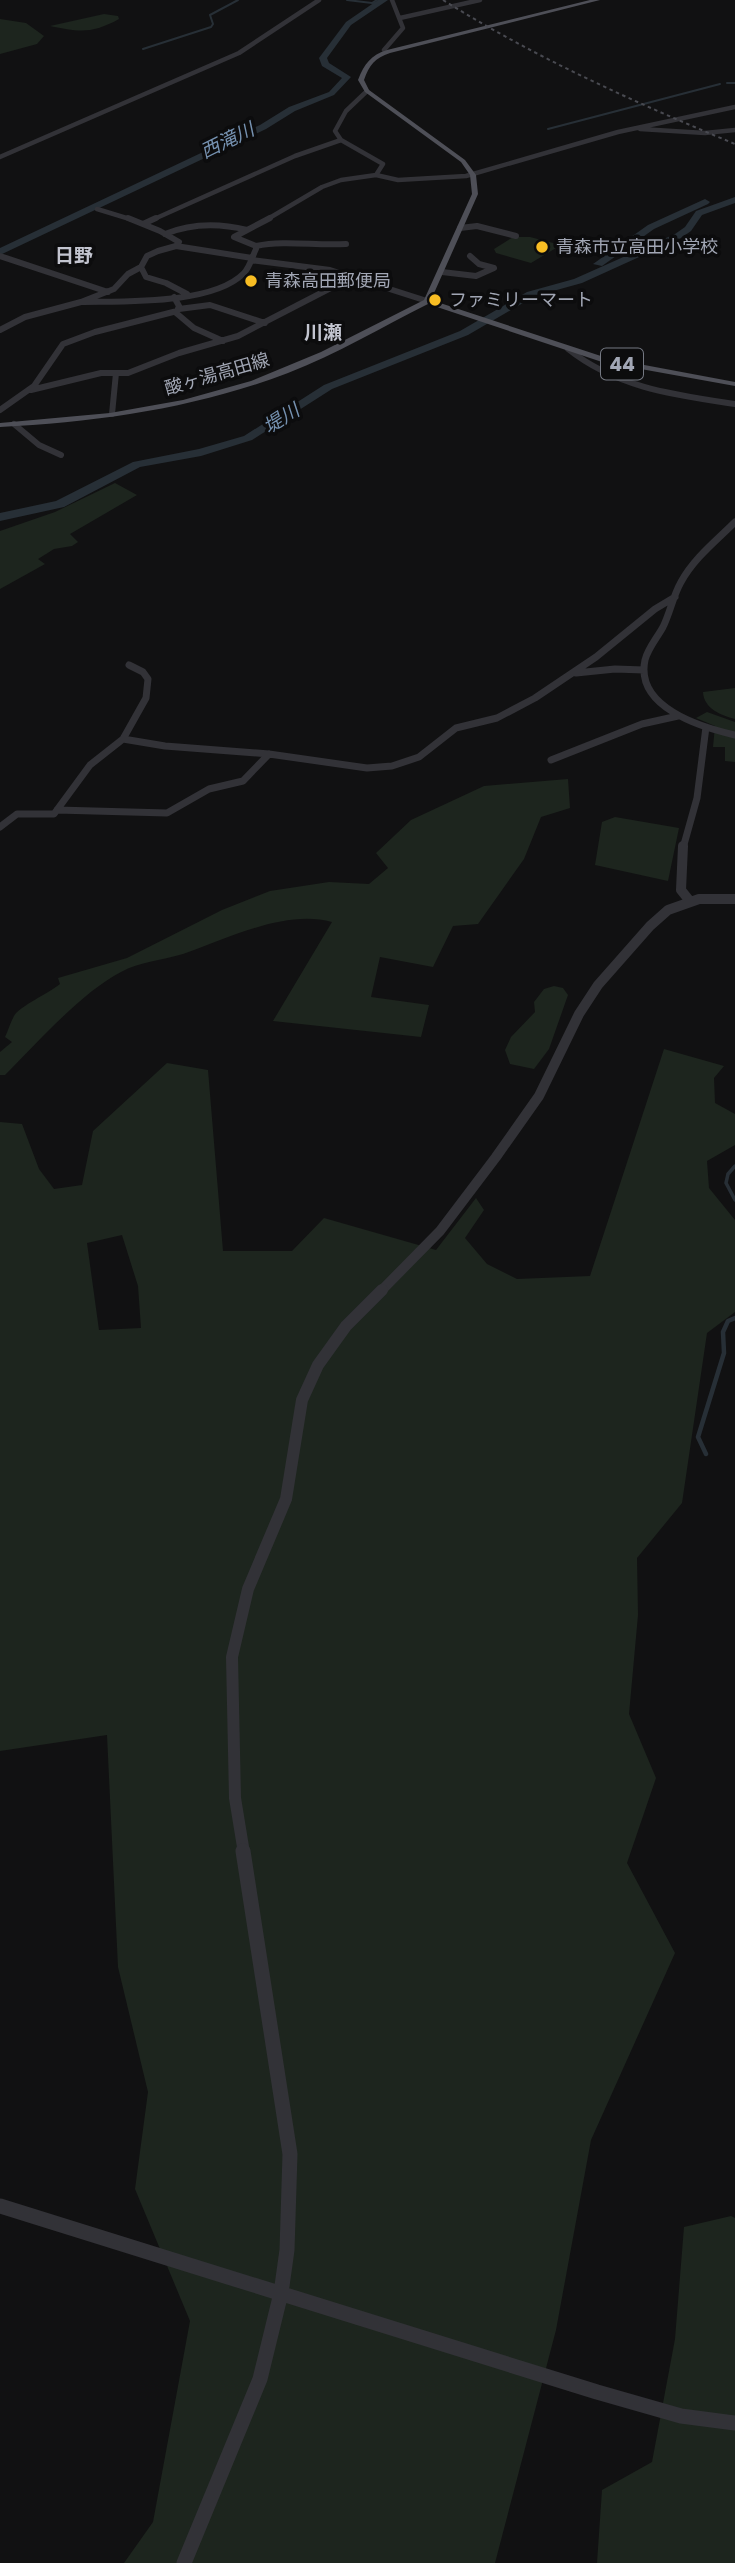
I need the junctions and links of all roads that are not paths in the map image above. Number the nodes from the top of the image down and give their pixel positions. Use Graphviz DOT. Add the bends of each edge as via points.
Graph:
graph roads {
  1 [pos="319,0"];
  2 [pos="392,0"];
  3 [pos="480,0"];
  4 [pos="597,0"];
  5 [pos="400,19"];
  6 [pos="384,50"];
  7 [pos="367,91"];
  8 [pos="735,107"];
  9 [pos="633,128"];
  10 [pos="735,130"];
  11 [pos="341,140"];
  12 [pos="0,157"];
  13 [pos="376,174"];
  14 [pos="473,175"];
  15 [pos="97,209"];
  16 [pos="143,224"];
  17 [pos="460,228"];
  18 [pos="247,230"];
  19 [pos="165,234"];
  20 [pos="516,236"];
  21 [pos="346,244"];
  22 [pos="176,246"];
  23 [pos="256,246"];
  24 [pos="0,256"];
  25 [pos="470,256"];
  26 [pos="251,259"];
  27 [pos="141,267"];
  28 [pos="442,272"];
  29 [pos="352,277"];
  30 [pos="108,292"];
  31 [pos="187,295"];
  32 [pos="174,297"];
  33 [pos="81,302"];
  34 [pos="427,302"];
  35 [pos="177,311"];
  36 [pos="265,323"];
  37 [pos="0,330"];
  38 [pos="223,341"];
  39 [pos="568,349"];
  40 [pos="116,373"];
  41 [pos="735,384"];
  42 [pos="31,390"];
  43 [pos="735,404"];
  44 [pos="0,410"];
  45 [pos="112,414"];
  46 [pos="15,424"];
  47 [pos="0,425"];
  48 [pos="61,456"];
  49 [pos="735,522"];
  50 [pos="732,530"];
  51 [pos="675,597"];
  52 [pos="130,665"];
  53 [pos="643,670"];
  54 [pos="573,673"];
  55 [pos="678,716"];
  56 [pos="706,727"];
  57 [pos="735,735"];
  58 [pos="123,739"];
  59 [pos="269,754"];
  60 [pos="551,760"];
  61 [pos="57,810"];
  62 [pos="0,827"];
  63 [pos="735,898"];
  64 [pos="689,900"];
  65 [pos="0,2206"];
  66 [pos="281,2294"];
  67 [pos="735,2423"];
  68 [pos="184,2563"];
  1 -- 12 [label="street" via="239,53"];
  2 -- 5 [label="street"];
  3 -- 5 [label="street"];
  4 -- 6 [label="main road"];
  5 -- 6 [label="street" via="402,30"];
  6 -- 7 [label="main road" via="362,76"];
  7 -- 11 [label="street" via="337,123 335,131"];
  7 -- 14 [label="main road" via="463,161"];
  8 -- 9 [label="street"];
  9 -- 10 [label="street" via="683,133"];
  9 -- 14 [label="street"];
  11 -- 13 [label="street" via="383,164"];
  11 -- 16 [label="street"];
  13 -- 14 [label="street" via="398,180"];
  13 -- 18 [label="street" via="330,184"];
  14 -- 17 [label="main road" via="475,194"];
  15 -- 16 [label="street"];
  16 -- 19 [label="street"];
  17 -- 20 [label="street" via="477,226"];
  17 -- 28 [label="main road"];
  18 -- 19 [label="street" via="209,225"];
  18 -- 23 [label="street" via="234,237"];
  19 -- 22 [label="street" via="179,242"];
  21 -- 23 [label="street"];
  22 -- 26 [label="street"];
  22 -- 27 [label="street" via="147,256"];
  23 -- 26 [label="street"];
  24 -- 30 [label="street"];
  25 -- 28 [label="street" via="494,268 476,276"];
  26 -- 29 [label="street" via="318,267"];
  26 -- 31 [label="street" via="235,280"];
  27 -- 30 [label="street"];
  27 -- 31 [label="street" via="146,277"];
  28 -- 34 [label="main road"];
  29 -- 34 [label="street"];
  29 -- 36 [label="street"];
  30 -- 33 [label="street"];
  31 -- 32 [label="street"];
  32 -- 33 [label="street"];
  32 -- 35 [label="street"];
  33 -- 37 [label="street" via="25,317"];
  34 -- 39 [label="main road, 44"];
  34 -- 45 [label="main road, 酸ヶ湯高田線" via="270,376 207,395"];
  35 -- 36 [label="street" via="210,305"];
  35 -- 38 [label="street" via="194,328"];
  35 -- 42 [label="street" via="73,339 59,348"];
  36 -- 38 [label="street"];
  38 -- 40 [label="street"];
  39 -- 41 [label="main road, 44"];
  39 -- 43 [label="street" via="632,382 675,395"];
  40 -- 42 [label="street"];
  40 -- 45 [label="street"];
  42 -- 44 [label="street"];
  45 -- 46 [label="main road, 酸ヶ湯高田線"];
  46 -- 47 [label="main road, 酸ヶ湯高田線"];
  46 -- 48 [label="street" via="39,445"];
  49 -- 50 [label="street"];
  50 -- 51 [label="street" via="688,570"];
  51 -- 53 [label="street"];
  51 -- 54 [label="street"];
  52 -- 58 [label="street" via="146,675 149,685"];
  53 -- 54 [label="street"];
  53 -- 55 [label="street" via="653,696"];
  54 -- 59 [label="street" via="497,718 456,727 427,752 405,762 367,768"];
  55 -- 56 [label="street"];
  55 -- 60 [label="street" via="642,724"];
  56 -- 57 [label="street"];
  56 -- 64 [label="street" via="697,798 683,841 681,890"];
  58 -- 59 [label="street"];
  58 -- 61 [label="street" via="90,765"];
  59 -- 61 [label="street" via="243,781 209,789 167,813"];
  61 -- 62 [label="street" via="47,816 13,815"];
  63 -- 64 [label="street"];
  64 -- 66 [label="street" via="659,916 598,985 539,1096 496,1157 440,1231 346,1326 318,1365 302,1399 286,1499 248,1589 232,1657 235,1798 290,2154"];
  65 -- 66 [label="street"];
  66 -- 67 [label="street" via="645,2406"];
  66 -- 68 [label="street" via="260,2379"];
}
